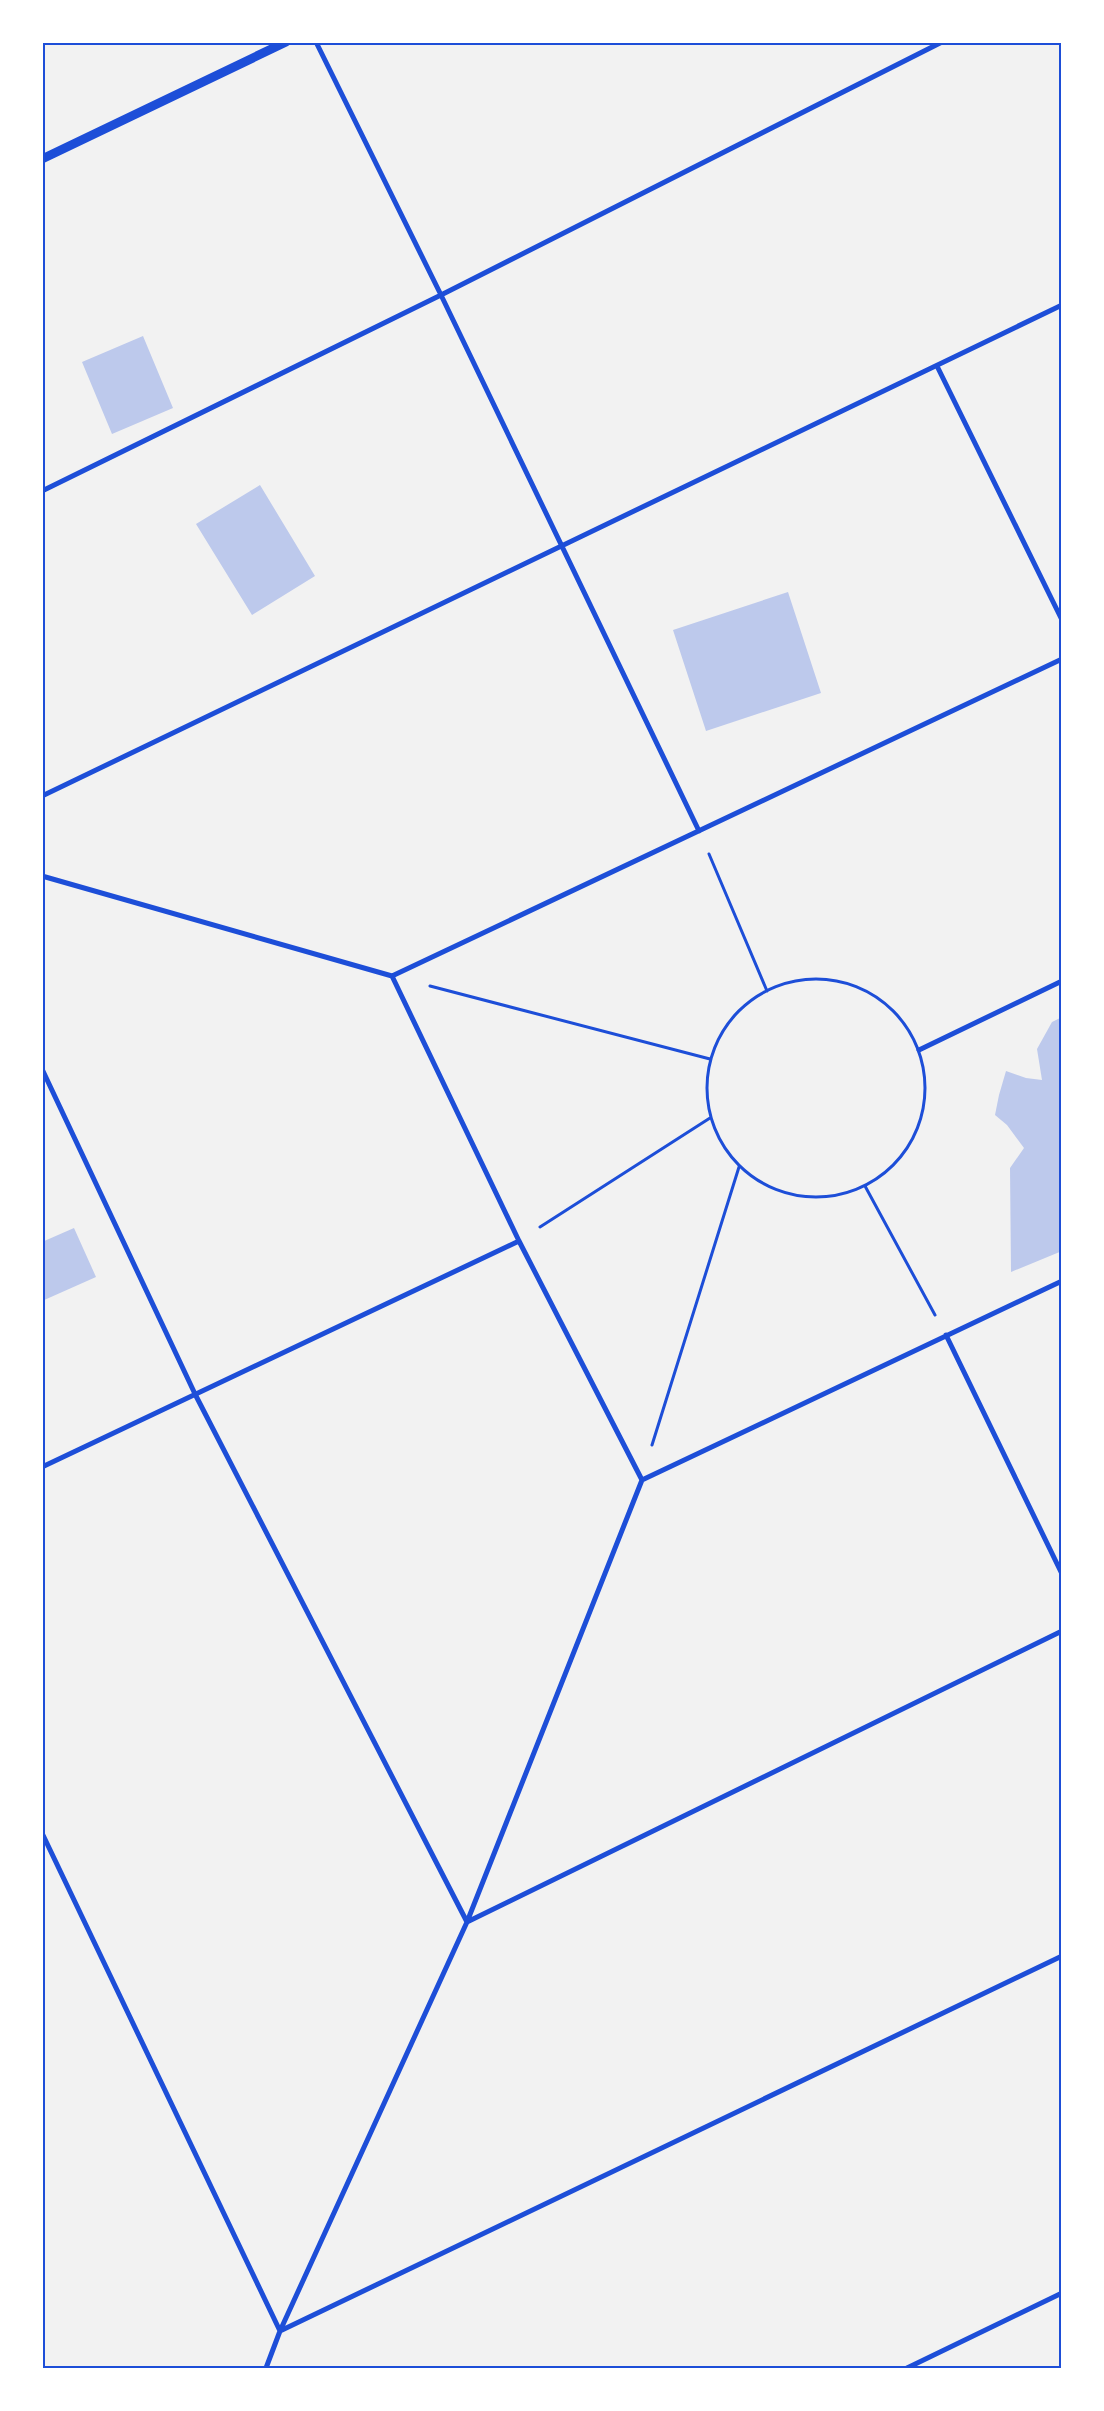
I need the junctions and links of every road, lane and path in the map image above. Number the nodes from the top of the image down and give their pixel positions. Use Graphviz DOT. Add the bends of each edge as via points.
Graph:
graph roads {
  1 [pos="286,42"];
  2 [pos="316,42"];
  3 [pos="942,42"];
  4 [pos="42,159"];
  5 [pos="441,296"];
  6 [pos="1062,305"];
  7 [pos="937,366"];
  8 [pos="42,491"];
  9 [pos="561,546"];
  10 [pos="1062,620"];
  11 [pos="1062,659"];
  12 [pos="42,796"];
  13 [pos="699,831"];
  14 [pos="42,876"];
  15 [pos="392,976"];
  16 [pos="1062,981"];
  17 [pos="767,991"];
  18 [pos="919,1050"];
  19 [pos="710,1059"];
  20 [pos="42,1069"];
  21 [pos="710,1118"];
  22 [pos="739,1167"];
  23 [pos="865,1186"];
  24 [pos="519,1241"];
  25 [pos="1062,1281"];
  26 [pos="946,1335"];
  27 [pos="195,1394"];
  28 [pos="42,1467"];
  29 [pos="642,1480"];
  30 [pos="1062,1574"];
  31 [pos="1062,1631"];
  32 [pos="42,1833"];
  33 [pos="468,1922"];
  34 [pos="1062,1956"];
  35 [pos="1062,2292"];
  36 [pos="280,2331"];
  37 [pos="266,2368"];
  38 [pos="907,2368"];
  1 -- 4 [label="street"];
  2 -- 5 [label="street"];
  3 -- 5 [label="street"];
  5 -- 8 [label="street"];
  5 -- 9 [label="street"];
  6 -- 7 [label="street"];
  7 -- 9 [label="street"];
  7 -- 10 [label="street"];
  9 -- 12 [label="street"];
  9 -- 13 [label="street"];
  11 -- 13 [label="street"];
  13 -- 15 [label="street"];
  13 -- 17 [label="path"];
  14 -- 15 [label="street"];
  15 -- 19 [label="path"];
  15 -- 24 [label="street"];
  16 -- 18 [label="street"];
  17 -- 18 [label="path" via="795,981 826,979 856,986 883,1001 905,1023"];
  17 -- 19 [label="path" via="742,1008 722,1031"];
  18 -- 23 [label="path" via="926,1081 920,1121 911,1143 891,1168"];
  19 -- 21 [label="path" via="706,1089"];
  20 -- 27 [label="street"];
  21 -- 22 [label="path" via="722,1145"];
  21 -- 24 [label="path"];
  22 -- 23 [label="path" via="766,1187 799,1196 833,1197"];
  22 -- 29 [label="path"];
  23 -- 26 [label="path"];
  24 -- 27 [label="street"];
  24 -- 29 [label="street"];
  25 -- 26 [label="street"];
  26 -- 29 [label="street"];
  26 -- 30 [label="street"];
  27 -- 28 [label="street"];
  27 -- 33 [label="street"];
  29 -- 33 [label="street"];
  31 -- 33 [label="street"];
  32 -- 36 [label="street"];
  33 -- 36 [label="street"];
  34 -- 36 [label="street"];
  35 -- 38 [label="street"];
  36 -- 37 [label="street"];
}
